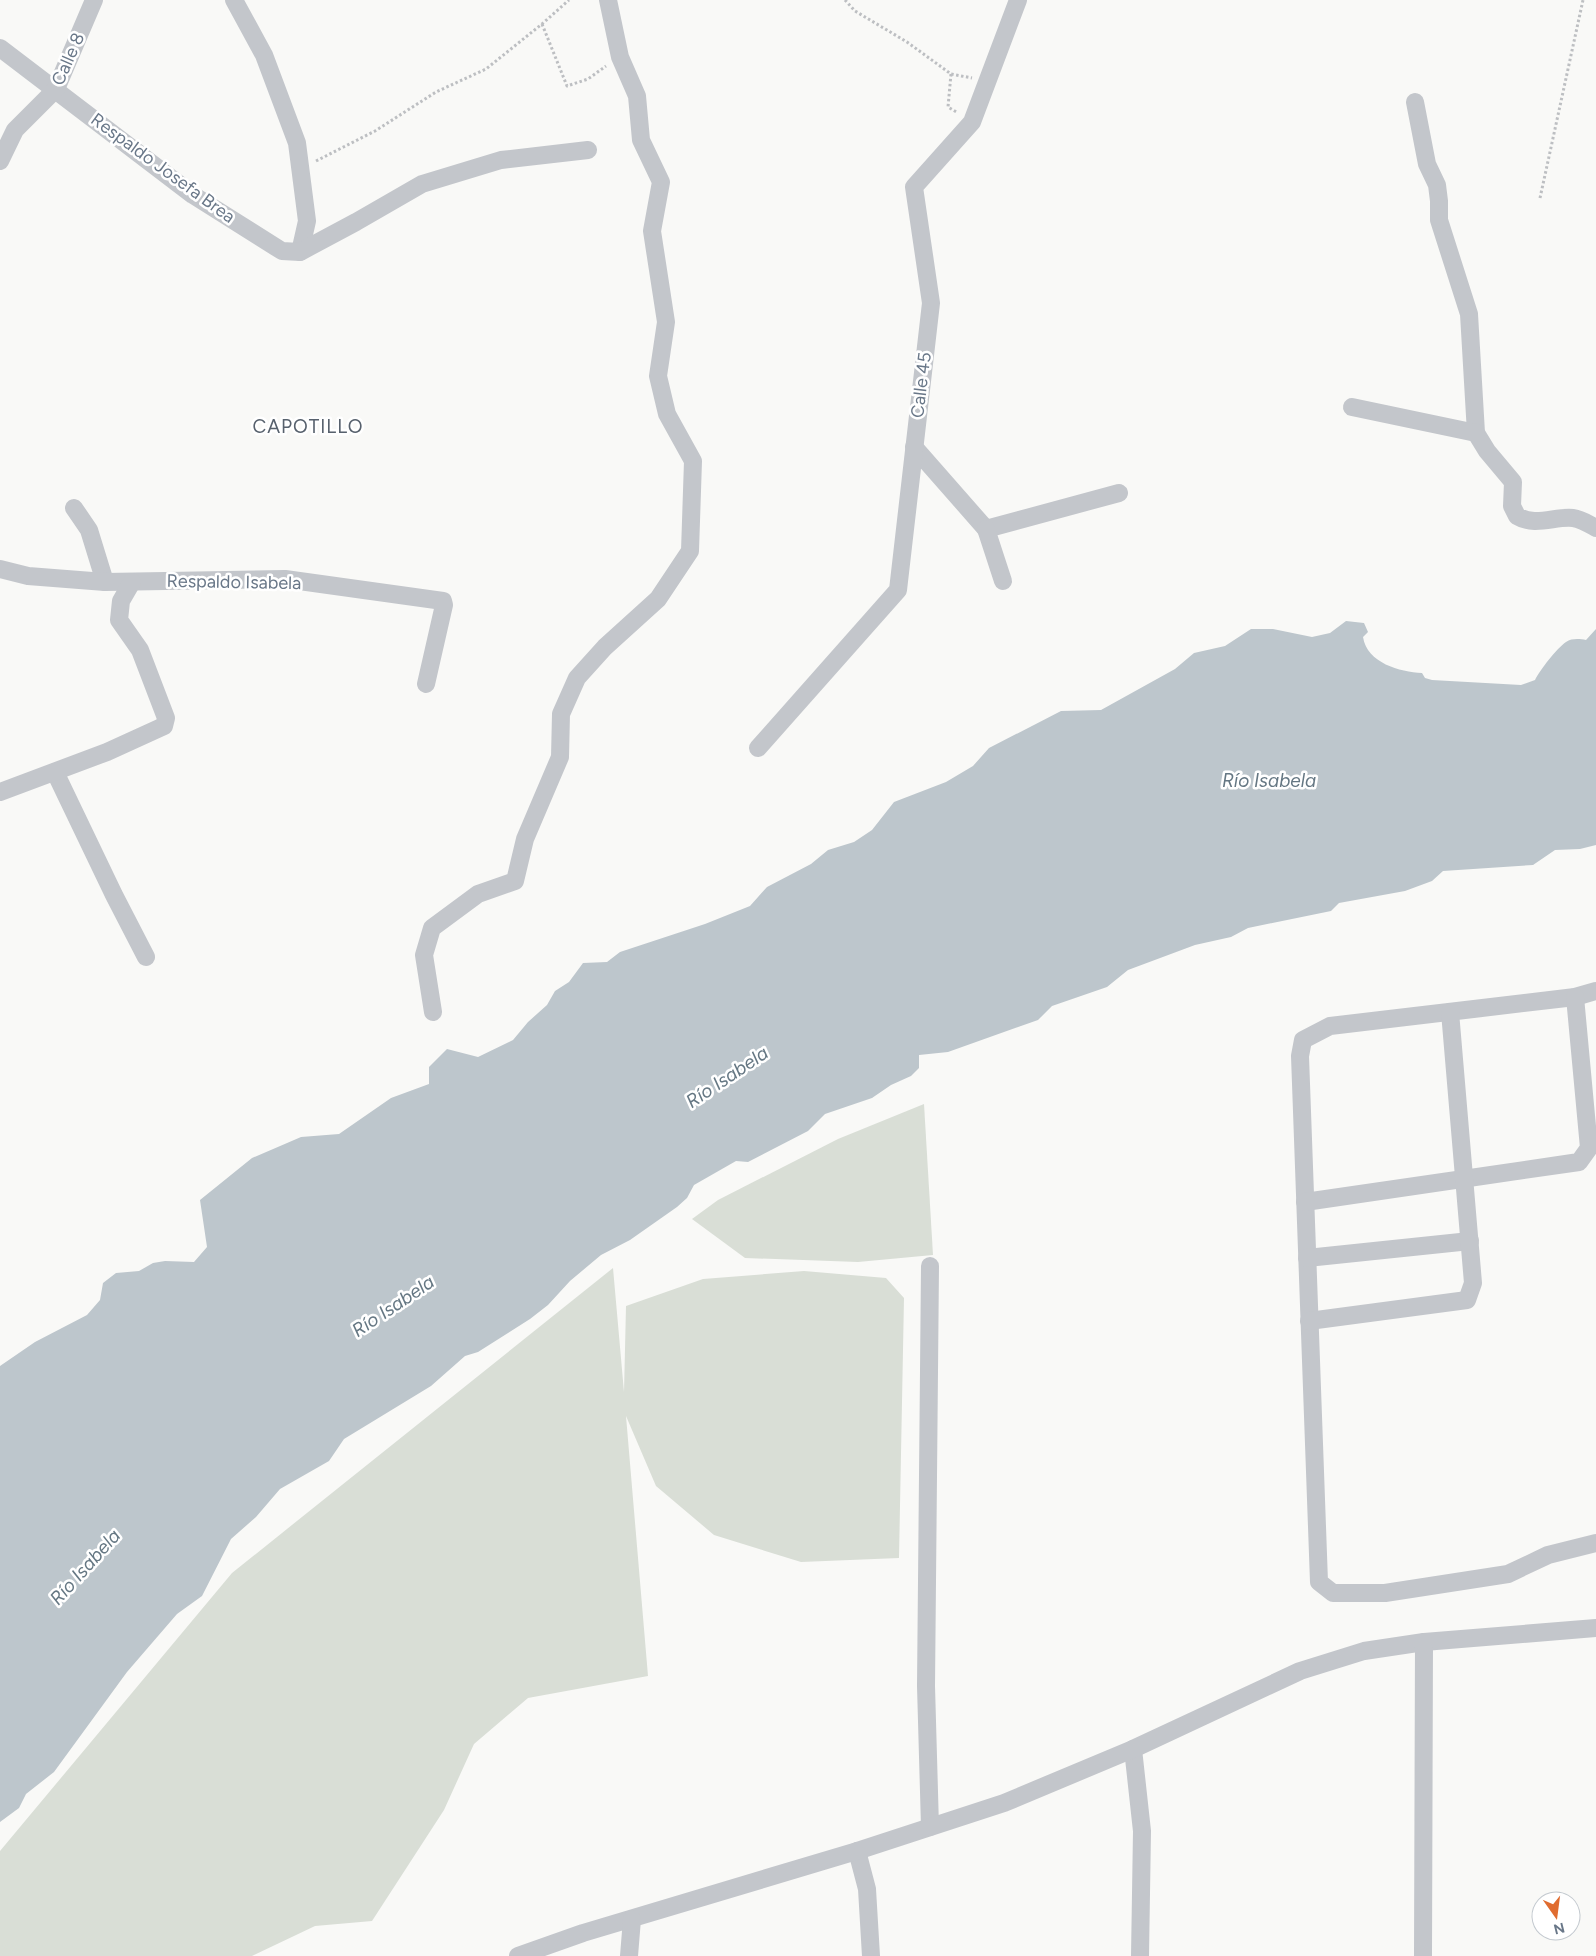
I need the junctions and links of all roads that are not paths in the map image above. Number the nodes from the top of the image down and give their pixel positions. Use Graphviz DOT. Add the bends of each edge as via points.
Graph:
graph roads {
  1 [pos="94,0"];
  2 [pos="234,0"];
  3 [pos="608,0"];
  4 [pos="1018,0"];
  5 [pos="0,48"];
  6 [pos="56,89"];
  7 [pos="1415,102"];
  8 [pos="588,150"];
  9 [pos="0,161"];
  10 [pos="300,252"];
  11 [pos="1352,407"];
  12 [pos="1476,433"];
  13 [pos="914,447"];
  14 [pos="1118,493"];
  15 [pos="74,508"];
  16 [pos="1596,528"];
  17 [pos="986,529"];
  18 [pos="0,569"];
  19 [pos="1003,581"];
  20 [pos="106,582"];
  21 [pos="132,582"];
  22 [pos="426,684"];
  23 [pos="758,748"];
  24 [pos="56,772"];
  25 [pos="0,792"];
  26 [pos="146,957"];
  27 [pos="1596,991"];
  28 [pos="1575,997"];
  29 [pos="433,1012"];
  30 [pos="1450,1012"];
  31 [pos="1589,1070"];
  32 [pos="1463,1179"];
  33 [pos="1305,1202"];
  34 [pos="1470,1241"];
  35 [pos="1307,1258"];
  36 [pos="930,1266"];
  37 [pos="1309,1321"];
  38 [pos="1596,1543"];
  39 [pos="1596,1628"];
  40 [pos="1424,1642"];
  41 [pos="1133,1749"];
  42 [pos="930,1827"];
  43 [pos="857,1850"];
  44 [pos="632,1919"];
  45 [pos="537,1953"];
  46 [pos="518,1956"];
  47 [pos="629,1956"];
  48 [pos="871,1956"];
  49 [pos="1140,1956"];
  50 [pos="1423,1956"];
  1 -- 6 [label="street, Calle 8"];
  2 -- 10 [label="street" via="264,55 297,143 307,221"];
  3 -- 29 [label="street" via="620,56 637,96 641,140 661,182 652,231 666,322 658,376 666,414 693,462 690,551 658,599 605,647 577,678 561,714 560,756 525,839 514,881 478,894 432,928 424,955"];
  4 -- 13 [label="street, Calle 45" via="972,122 914,187 931,302"];
  5 -- 6 [label="street, Respaldo Josefa Brea"];
  6 -- 9 [label="street, Calle 8" via="16,130"];
  6 -- 10 [label="street, Respaldo Josefa Brea" via="193,195 282,252"];
  7 -- 12 [label="street" via="1427,164 1437,185 1439,220 1469,314"];
  8 -- 10 [label="street" via="501,160 422,184"];
  11 -- 12 [label="street"];
  12 -- 16 [label="street" via="1513,482 1512,506 1517,516 1529,521 1576,518"];
  13 -- 17 [label="street"];
  13 -- 23 [label="street, Calle 45" via="898,590"];
  14 -- 17 [label="street"];
  15 -- 20 [label="street" via="89,530"];
  17 -- 19 [label="street"];
  18 -- 20 [label="street, Respaldo Isabela" via="28,576"];
  20 -- 21 [label="street, Respaldo Isabela"];
  21 -- 22 [label="street, Respaldo Isabela" via="285,579 443,601"];
  21 -- 24 [label="street" via="121,600 120,620 140,650 166,722 164,726 107,752"];
  24 -- 25 [label="street"];
  24 -- 26 [label="street"];
  27 -- 28 [label="street"];
  28 -- 30 [label="street"];
  28 -- 31 [label="street"];
  30 -- 32 [label="street"];
  30 -- 33 [label="street" via="1330,1026 1303,1040 1300,1056"];
  31 -- 32 [label="street" via="1589,1148 1579,1162"];
  32 -- 33 [label="street"];
  32 -- 34 [label="street"];
  33 -- 35 [label="street"];
  34 -- 35 [label="street"];
  34 -- 37 [label="street" via="1473,1282 1467,1300"];
  35 -- 37 [label="street"];
  36 -- 42 [label="street" via="926,1686"];
  37 -- 38 [label="street" via="1318,1582 1333,1593 1384,1593 1508,1574 1548,1555"];
  39 -- 40 [label="street"];
  40 -- 41 [label="street" via="1364,1652 1300,1671"];
  40 -- 50 [label="street"];
  41 -- 42 [label="street" via="1004,1802"];
  41 -- 49 [label="street" via="1142,1831"];
  42 -- 43 [label="street"];
  43 -- 44 [label="street"];
  43 -- 48 [label="street" via="867,1889"];
  44 -- 45 [label="street" via="583,1933"];
  44 -- 47 [label="street"];
  45 -- 46 [label="street"];
}
